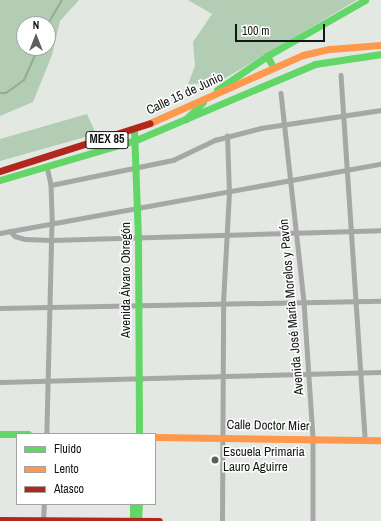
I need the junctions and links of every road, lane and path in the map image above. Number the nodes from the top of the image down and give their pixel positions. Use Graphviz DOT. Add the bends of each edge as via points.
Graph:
graph roads {
  1 [pos="365,0"];
  2 [pos="381,45"];
  3 [pos="381,54"];
  4 [pos="267,56"];
  5 [pos="273,67"];
  6 [pos="341,75"];
  7 [pos="280,93"];
  8 [pos="210,96"];
  9 [pos="381,110"];
  10 [pos="342,116"];
  11 [pos="183,121"];
  12 [pos="285,124"];
  13 [pos="134,130"];
  14 [pos="227,136"];
  15 [pos="136,140"];
  16 [pos="381,164"];
  17 [pos="47,166"];
  18 [pos="136,169"];
  19 [pos="348,169"];
  20 [pos="0,171"];
  21 [pos="0,180"];
  22 [pos="291,181"];
  23 [pos="51,185"];
  24 [pos="229,193"];
  25 [pos="137,208"];
  26 [pos="52,223"];
  27 [pos="352,230"];
  28 [pos="381,230"];
  29 [pos="10,231"];
  30 [pos="297,232"];
  31 [pos="0,233"];
  32 [pos="226,236"];
  33 [pos="138,237"];
  34 [pos="52,240"];
  35 [pos="356,301"];
  36 [pos="381,301"];
  37 [pos="304,302"];
  38 [pos="223,303"];
  39 [pos="139,305"];
  40 [pos="51,307"];
  41 [pos="0,308"];
  42 [pos="381,372"];
  43 [pos="361,373"];
  44 [pos="309,374"];
  45 [pos="223,376"];
  46 [pos="138,377"];
  47 [pos="50,380"];
  48 [pos="0,382"];
  49 [pos="137,432"];
  50 [pos="48,433"];
  51 [pos="0,434"];
  52 [pos="16,434"];
  53 [pos="156,437"];
  54 [pos="223,437"];
  55 [pos="313,439"];
  56 [pos="365,439"];
  57 [pos="381,440"];
  58 [pos="44,505"];
  59 [pos="133,505"];
  60 [pos="138,505"];
  61 [pos="0,520"];
  62 [pos="43,521"];
  63 [pos="136,521"];
  64 [pos="159,521"];
  65 [pos="222,521"];
  66 [pos="313,521"];
  1 -- 4 [label="main road"];
  2 -- 5 [label="main road, Calle 15 de Junio / MEX 85" via="320,50"];
  3 -- 11 [label="main road, Calle 15 de Junio / MEX 85" via="315,64"];
  4 -- 5 [label="main road"];
  4 -- 8 [label="main road" via="237,74"];
  5 -- 8 [label="main road, Calle 15 de Junio / MEX 85"];
  6 -- 10 [label="street"];
  7 -- 12 [label="street, Avenida José María Morelos y Pavón"];
  8 -- 11 [label="main road"];
  8 -- 13 [label="main road, Calle 15 de Junio / MEX 85"];
  9 -- 10 [label="street"];
  10 -- 12 [label="street"];
  10 -- 19 [label="street"];
  11 -- 15 [label="main road, Calle 15 de Junio / MEX 85"];
  12 -- 14 [label="street"];
  12 -- 22 [label="street, Avenida José María Morelos y Pavón"];
  13 -- 15 [label="main road, Avenida Álvaro Obregón"];
  13 -- 20 [label="main road, Calle 15 de Junio / MEX 85"];
  14 -- 18 [label="street" via="172,160"];
  14 -- 24 [label="street"];
  15 -- 17 [label="main road, Calle 15 de Junio / MEX 85"];
  15 -- 18 [label="main road, Avenida Álvaro Obregón"];
  16 -- 19 [label="street"];
  17 -- 21 [label="main road, Calle 15 de Junio / MEX 85"];
  17 -- 23 [label="street"];
  18 -- 23 [label="street"];
  18 -- 25 [label="main road, Avenida Álvaro Obregón"];
  19 -- 22 [label="street"];
  19 -- 27 [label="street"];
  22 -- 24 [label="street"];
  22 -- 30 [label="street, Avenida José María Morelos y Pavón"];
  23 -- 26 [label="street"];
  24 -- 25 [label="street"];
  24 -- 32 [label="street"];
  25 -- 26 [label="street"];
  25 -- 33 [label="main road, Avenida Álvaro Obregón"];
  26 -- 29 [label="street"];
  26 -- 34 [label="street"];
  27 -- 28 [label="street"];
  27 -- 30 [label="street"];
  27 -- 35 [label="street"];
  29 -- 31 [label="street"];
  29 -- 34 [label="street" via="15,236 25,239"];
  30 -- 32 [label="street"];
  30 -- 37 [label="street, Avenida José María Morelos y Pavón"];
  32 -- 33 [label="street"];
  32 -- 38 [label="street"];
  33 -- 34 [label="street"];
  33 -- 39 [label="main road, Avenida Álvaro Obregón"];
  34 -- 40 [label="street"];
  35 -- 36 [label="street"];
  35 -- 37 [label="street"];
  35 -- 43 [label="street"];
  37 -- 38 [label="street"];
  37 -- 44 [label="street, Avenida José María Morelos y Pavón"];
  38 -- 39 [label="street"];
  38 -- 45 [label="street"];
  39 -- 40 [label="street"];
  39 -- 46 [label="main road, Avenida Álvaro Obregón"];
  40 -- 41 [label="street"];
  40 -- 47 [label="street"];
  42 -- 43 [label="street"];
  43 -- 44 [label="street"];
  43 -- 56 [label="street"];
  44 -- 45 [label="street"];
  44 -- 55 [label="street, Avenida José María Morelos y Pavón"];
  45 -- 46 [label="street"];
  45 -- 54 [label="street"];
  46 -- 47 [label="street"];
  46 -- 49 [label="main road, Avenida Álvaro Obregón"];
  47 -- 48 [label="street"];
  47 -- 50 [label="street"];
  51 -- 52 [label="main road"];
  53 -- 54 [label="main road, Calle Doctor Mier"];
  54 -- 55 [label="main road, Calle Doctor Mier"];
  54 -- 65 [label="street"];
  55 -- 56 [label="main road, Calle Doctor Mier"];
  55 -- 66 [label="street, Avenida José María Morelos y Pavón"];
  56 -- 57 [label="main road, Calle Doctor Mier"];
  58 -- 62 [label="street"];
  59 -- 63 [label="main road"];
  60 -- 63 [label="main road"];
  61 -- 62 [label="main road"];
  62 -- 63 [label="main road"];
  63 -- 64 [label="main road"];
}
